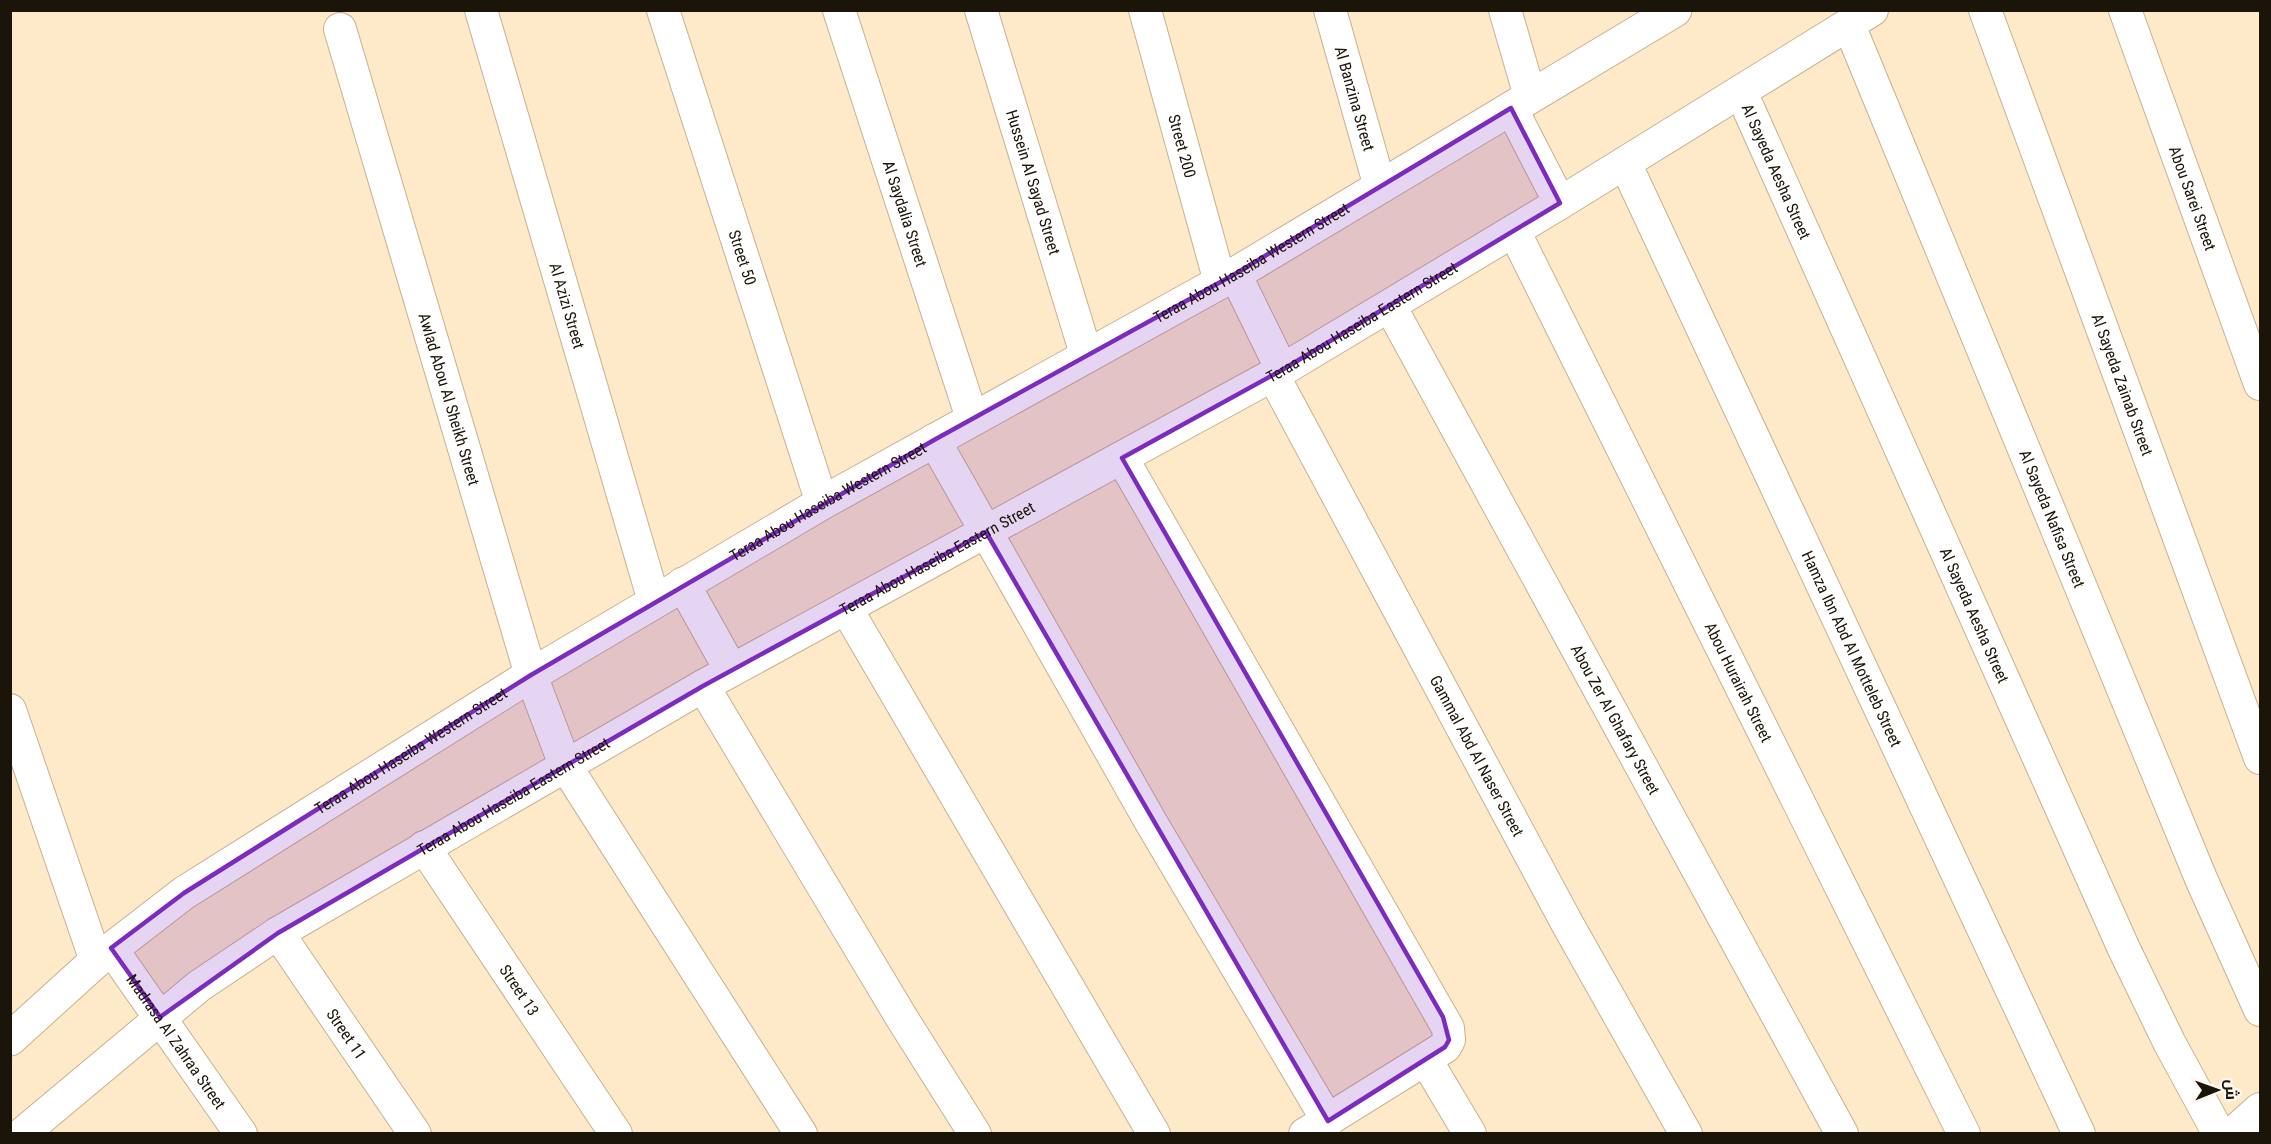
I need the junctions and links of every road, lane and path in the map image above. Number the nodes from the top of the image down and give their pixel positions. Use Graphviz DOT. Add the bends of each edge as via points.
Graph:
graph roads {
  1 [pos="480,10"];
  2 [pos="663,10"];
  3 [pos="838,10"];
  4 [pos="981,10"];
  5 [pos="1145,10"];
  6 [pos="1329,10"];
  7 [pos="1505,10"];
  8 [pos="1675,10"];
  9 [pos="1985,10"];
  10 [pos="2125,10"];
  11 [pos="1861,18"];
  12 [pos="340,29"];
  13 [pos="1741,92"];
  14 [pos="1520,102"];
  15 [pos="1625,163"];
  16 [pos="1380,187"];
  17 [pos="1560,203"];
  18 [pos="1514,231"];
  19 [pos="1227,278"];
  20 [pos="1390,306"];
  21 [pos="1086,354"];
  22 [pos="1277,372"];
  23 [pos="2260,384"];
  24 [pos="972,418"];
  25 [pos="934,440"];
  26 [pos="1122,458"];
  27 [pos="822,503"];
  28 [pos="986,532"];
  29 [pos="683,584"];
  30 [pos="654,601"];
  31 [pos="846,608"];
  32 [pos="731,670"];
  33 [pos="531,675"];
  34 [pos="703,686"];
  35 [pos="10,711"];
  36 [pos="2260,758"];
  37 [pos="565,765"];
  38 [pos="424,847"];
  39 [pos="278,933"];
  40 [pos="104,954"];
  41 [pos="2260,1010"];
  42 [pos="160,1017"];
  43 [pos="10,1039"];
  44 [pos="1425,1060"];
  45 [pos="2260,1109"];
  46 [pos="1317,1127"];
  47 [pos="22,1134"];
  48 [pos="241,1134"];
  49 [pos="415,1134"];
  50 [pos="616,1134"];
  51 [pos="801,1134"];
  52 [pos="975,1134"];
  53 [pos="1154,1134"];
  54 [pos="1470,1134"];
  55 [pos="1686,1134"];
  56 [pos="1842,1134"];
  57 [pos="1964,1134"];
  58 [pos="2079,1134"];
  59 [pos="2219,1134"];
  60 [pos="2232,1134"];
  1 -- 30 [label="street, Al Azizi Street"];
  2 -- 27 [label="street, Street 50"];
  3 -- 24 [label="street, Al Saydalia Street"];
  4 -- 21 [label="street, Hussein Al Sayad Street"];
  5 -- 19 [label="street, Street 200"];
  6 -- 16 [label="street, Al Banzina Street"];
  7 -- 14 [label="street"];
  8 -- 14 [label="street, Teraa Abou Haseiba Western Street"];
  9 -- 36 [label="street, Al Sayeda Zainab Street"];
  10 -- 23 [label="street, Abou Sarei Street"];
  11 -- 13 [label="street, Teraa Abou Haseiba Eastern Street"];
  11 -- 41 [label="street, Al Sayeda Nafisa Street" via="2202,881"];
  12 -- 33 [label="street, Awlad Abou Al Sheikh Street"];
  13 -- 15 [label="street, Teraa Abou Haseiba Eastern Street"];
  13 -- 59 [label="street, Al Sayeda Aesha Street" via="2124,949"];
  14 -- 16 [label="street, Teraa Abou Haseiba Western Street"];
  14 -- 17 [label="street"];
  15 -- 17 [label="street, Teraa Abou Haseiba Eastern Street"];
  15 -- 58 [label="street, Hamza Ibn Abd Al Motteleb Street"];
  16 -- 19 [label="street, Teraa Abou Haseiba Western Street"];
  17 -- 18 [label="street, Teraa Abou Haseiba Eastern Street"];
  18 -- 20 [label="street, Teraa Abou Haseiba Eastern Street"];
  18 -- 57 [label="street, Abou Hurairah Street"];
  19 -- 21 [label="street, Teraa Abou Haseiba Western Street"];
  19 -- 22 [label="street, Street 200"];
  20 -- 22 [label="street, Teraa Abou Haseiba Eastern Street"];
  20 -- 56 [label="street, Abou Zer Al Ghafary Street"];
  21 -- 24 [label="street, Teraa Abou Haseiba Western Street"];
  22 -- 26 [label="street, Teraa Abou Haseiba Eastern Street"];
  22 -- 55 [label="street, Gammal Abd Al Naser Street" via="1540,873"];
  24 -- 25 [label="street, Teraa Abou Haseiba Western Street"];
  25 -- 27 [label="street, Teraa Abou Haseiba Western Street"];
  25 -- 28 [label="street"];
  26 -- 28 [label="street, Teraa Abou Haseiba Eastern Street"];
  26 -- 44 [label="street" via="1443,1017 1449,1040"];
  27 -- 29 [label="street, Teraa Abou Haseiba Western Street"];
  28 -- 31 [label="street, Teraa Abou Haseiba Eastern Street"];
  28 -- 46 [label="street" via="1152,824"];
  29 -- 30 [label="street, Teraa Abou Haseiba Western Street"];
  29 -- 32 [label="street"];
  30 -- 33 [label="street, Teraa Abou Haseiba Western Street"];
  31 -- 32 [label="street, Teraa Abou Haseiba Eastern Street"];
  31 -- 53 [label="street"];
  32 -- 34 [label="street, Teraa Abou Haseiba Eastern Street"];
  33 -- 37 [label="street, Awlad Abou Al Sheikh Street"];
  33 -- 40 [label="street, Teraa Abou Haseiba Western Street" via="184,892"];
  34 -- 37 [label="street, Teraa Abou Haseiba Eastern Street"];
  34 -- 52 [label="street"];
  35 -- 40 [label="street, Madrasa Al Zahraa Street"];
  37 -- 38 [label="street, Teraa Abou Haseiba Eastern Street"];
  37 -- 51 [label="street, Awlad Abou Al Sheikh Street"];
  38 -- 39 [label="street, Teraa Abou Haseiba Eastern Street"];
  38 -- 50 [label="street, Street 13"];
  39 -- 42 [label="street, Teraa Abou Haseiba Eastern Street" via="218,972"];
  39 -- 49 [label="street, Street 11"];
  40 -- 42 [label="street, Madrasa Al Zahraa Street"];
  40 -- 43 [label="street, Teraa Abou Haseiba Western Street"];
  42 -- 47 [label="street, Teraa Abou Haseiba Eastern Street"];
  42 -- 48 [label="street, Madrasa Al Zahraa Street"];
  44 -- 46 [label="street"];
  44 -- 54 [label="street"];
  45 -- 60 [label="street"];
}
